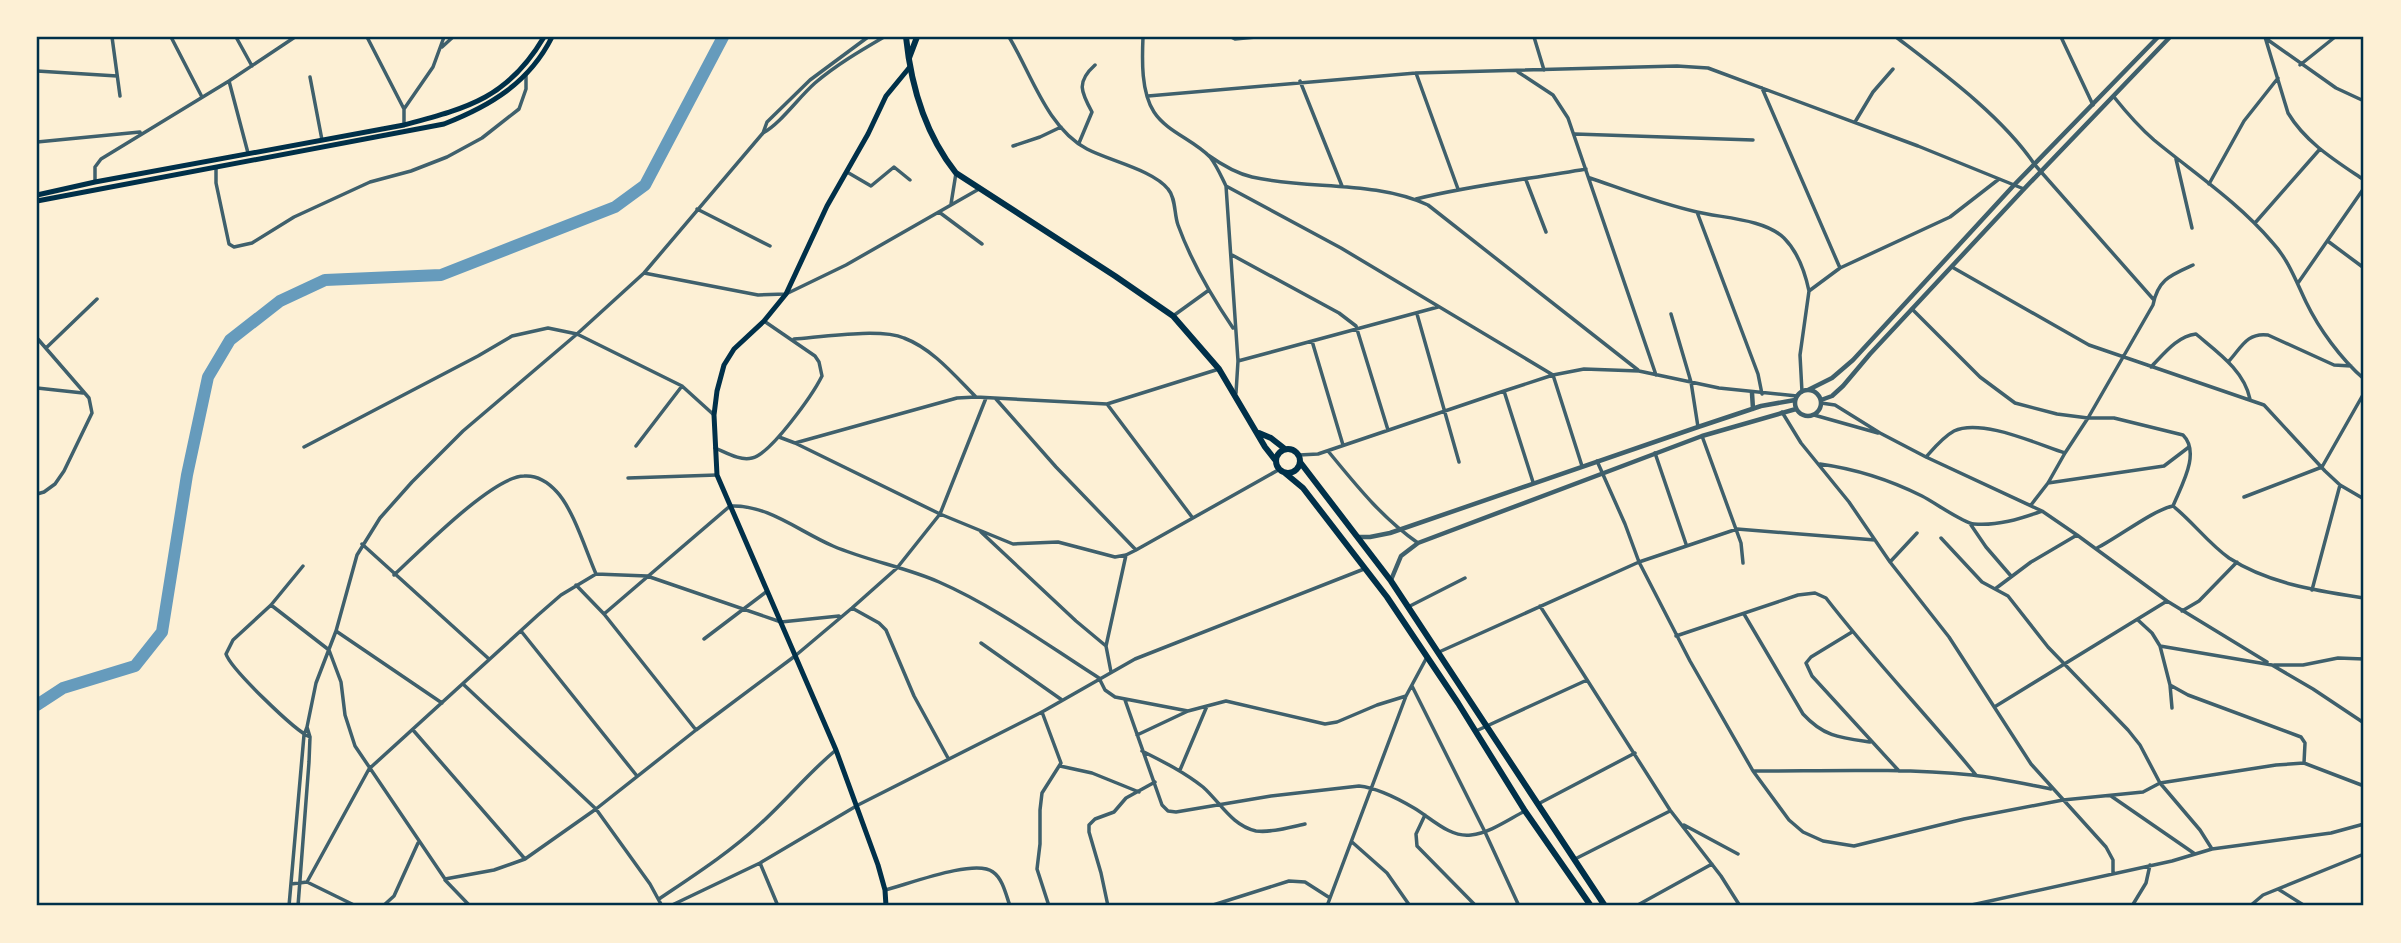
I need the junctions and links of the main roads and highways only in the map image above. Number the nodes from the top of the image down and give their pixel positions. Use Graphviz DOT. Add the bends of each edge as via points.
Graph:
graph roads {
  1 [pos="544,37"];
  2 [pos="552,37"];
  3 [pos="906,37"];
  4 [pos="917,37"];
  5 [pos="909,64"];
  6 [pos="37,195"];
  7 [pos="37,201"];
  8 [pos="1259,433"];
  9 [pos="1285,449"];
  10 [pos="1299,459"];
  11 [pos="1276,461"];
  12 [pos="1282,471"];
  13 [pos="886,906"];
  14 [pos="1591,906"];
  15 [pos="1605,906"];
  1 -- 6 [label="main road" via="525,65 494,93 453,112"];
  2 -- 7 [label="main road" via="526,76 490,104 444,124"];
  3 -- 5 [label="main road"];
  4 -- 5 [label="main road"];
  5 -- 8 [label="main road" via="924,117 956,173 1173,316 1219,369"];
  5 -- 13 [label="main road" via="886,96 827,206 786,294 728,358 714,415 717,475 858,805"];
  8 -- 9 [label="main road"];
  8 -- 11 [label="main road"];
  9 -- 10 [label="main road" via="1293,450"];
  9 -- 11 [label="main road"];
  10 -- 12 [label="main road" via="1295,471"];
  10 -- 15 [label="main road" via="1391,581"];
  11 -- 12 [label="main road"];
  12 -- 14 [label="main road" via="1303,488 1366,569"];
}
